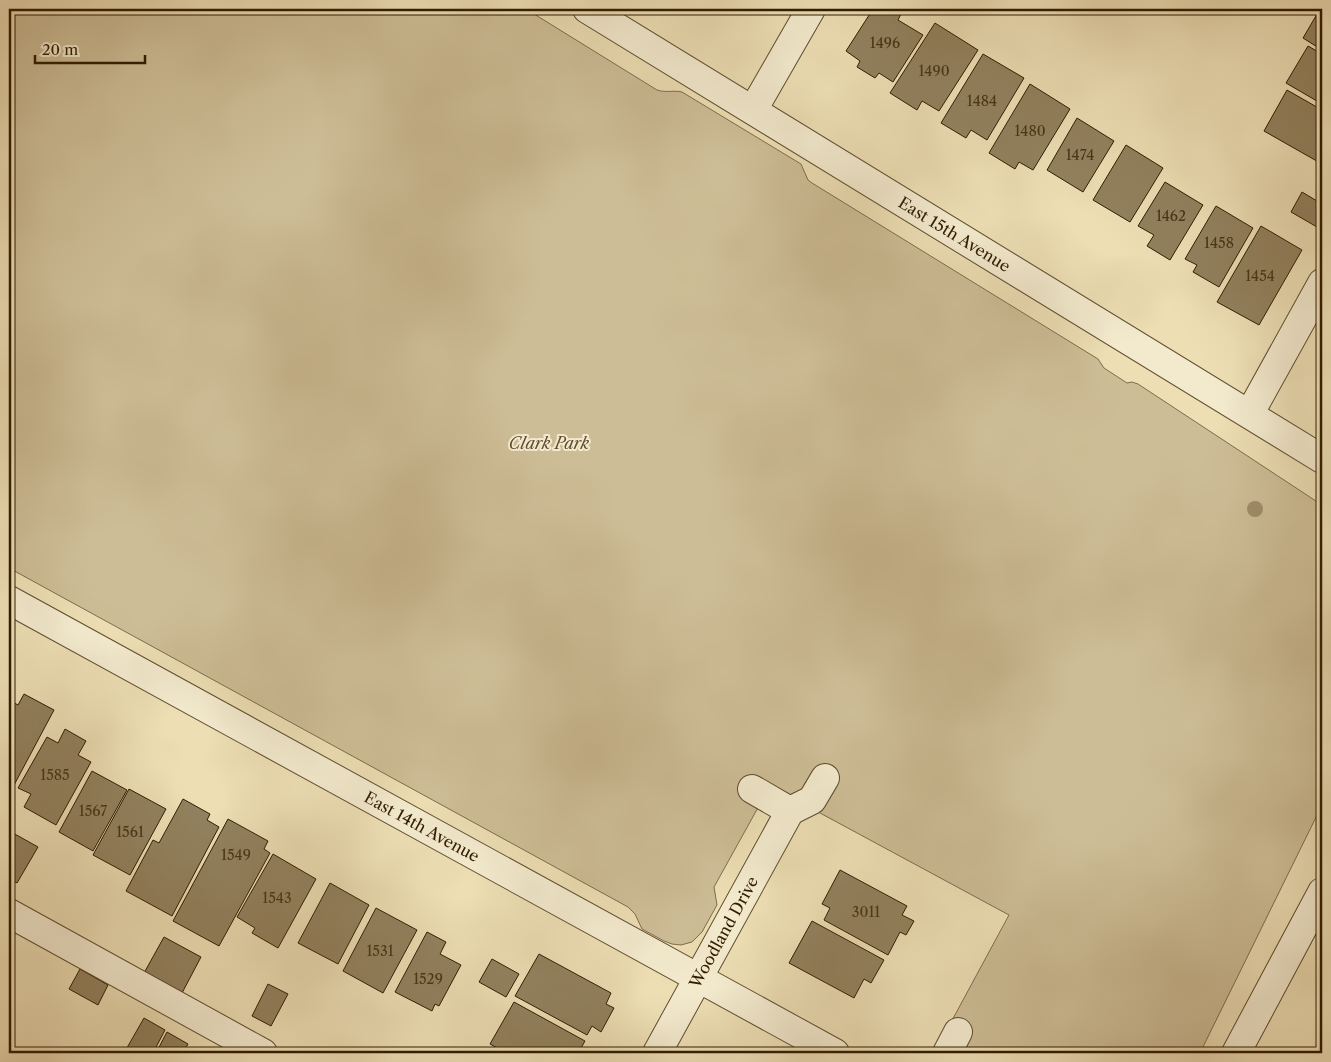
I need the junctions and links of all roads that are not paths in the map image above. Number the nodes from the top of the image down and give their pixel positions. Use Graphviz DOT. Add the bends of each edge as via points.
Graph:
graph roads {
  1 [pos="588,9"];
  2 [pos="811,9"];
  3 [pos="753,110"];
  4 [pos="1322,283"];
  5 [pos="1250,414"];
  6 [pos="1322,459"];
  7 [pos="9,600"];
  8 [pos="825,778"];
  9 [pos="752,790"];
  10 [pos="790,811"];
  11 [pos="1322,892"];
  12 [pos="9,913"];
  13 [pos="698,980"];
  14 [pos="263,1053"];
  15 [pos="657,1053"];
  16 [pos="835,1053"];
  17 [pos="1236,1053"];
  1 -- 3 [label="street, East 15th Avenue"];
  2 -- 3 [label="street"];
  3 -- 5 [label="street, East 15th Avenue"];
  4 -- 5 [label="street"];
  5 -- 6 [label="street, East 15th Avenue"];
  7 -- 13 [label="street, East 14th Avenue"];
  8 -- 10 [label="street" via="812,800"];
  9 -- 10 [label="street"];
  10 -- 13 [label="street, Woodland Drive"];
  11 -- 17 [label="street"];
  12 -- 14 [label="street"];
  13 -- 15 [label="street, Woodland Drive"];
  13 -- 16 [label="street, East 14th Avenue"];
}
